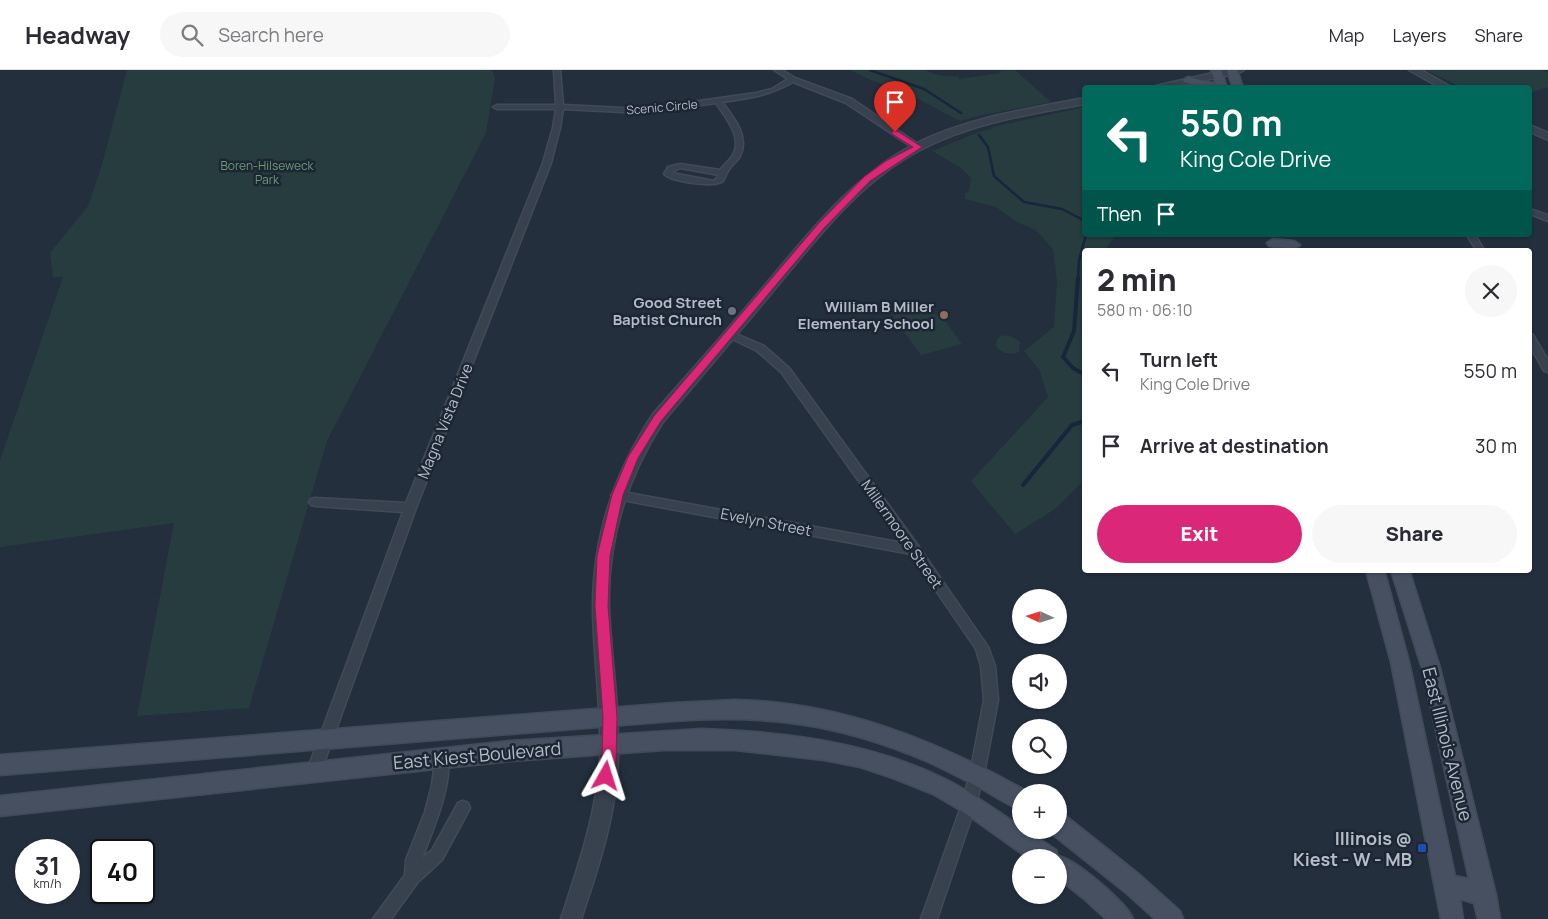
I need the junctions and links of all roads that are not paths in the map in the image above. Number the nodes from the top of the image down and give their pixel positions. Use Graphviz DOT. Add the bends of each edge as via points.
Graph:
graph roads {
  1 [pos="556,70"];
  2 [pos="777,70"];
  3 [pos="1234,70"];
  4 [pos="1414,70"];
  5 [pos="1217,72"];
  6 [pos="793,79"];
  7 [pos="1188,80"];
  8 [pos="1165,85"];
  9 [pos="1210,85"];
  10 [pos="1221,85"];
  11 [pos="1237,85"];
  12 [pos="1443,85"];
  13 [pos="718,101"];
  14 [pos="1082,102"];
  15 [pos="497,107"];
  16 [pos="561,107"];
  17 [pos="1532,129"];
  18 [pos="1548,137"];
  19 [pos="918,147"];
  20 [pos="724,173"];
  21 [pos="1532,212"];
  22 [pos="1548,218"];
  23 [pos="1472,237"];
  24 [pos="1272,243"];
  25 [pos="1294,243"];
  26 [pos="1479,248"];
  27 [pos="730,334"];
  28 [pos="1532,341"];
  29 [pos="1548,369"];
  30 [pos="617,495"];
  31 [pos="315,502"];
  32 [pos="410,508"];
  33 [pos="915,550"];
  34 [pos="1375,573"];
  35 [pos="1401,573"];
  36 [pos="610,717"];
  37 [pos="326,740"];
  38 [pos="609,744"];
  39 [pos="441,759"];
  40 [pos="0,765"];
  41 [pos="314,771"];
  42 [pos="977,774"];
  43 [pos="1012,795"];
  44 [pos="969,804"];
  45 [pos="0,806"];
  46 [pos="463,808"];
  47 [pos="1067,831"];
  48 [pos="1035,849"];
  49 [pos="1067,872"];
  50 [pos="412,878"];
  51 [pos="1446,884"];
  52 [pos="1485,895"];
  53 [pos="381,919"];
  54 [pos="571,919"];
  55 [pos="929,919"];
  56 [pos="1122,919"];
  57 [pos="1172,919"];
  58 [pos="1452,919"];
  59 [pos="1489,919"];
  1 -- 16 [label="street, Magna Vista Drive"];
  2 -- 6 [label="street"];
  3 -- 5 [label="street"];
  3 -- 11 [label="main road"];
  4 -- 12 [label="street"];
  5 -- 7 [label="street"];
  5 -- 10 [label="main road"];
  6 -- 13 [label="street, Scenic Circle" via="766,93"];
  6 -- 19 [label="street" via="849,101"];
  7 -- 8 [label="street"];
  7 -- 9 [label="main road"];
  13 -- 16 [label="street, Scenic Circle" via="636,112"];
  13 -- 20 [label="street" via="741,139 735,158"];
  14 -- 19 [label="street" via="994,120"];
  15 -- 16 [label="street, Scenic Circle"];
  16 -- 32 [label="street, Magna Vista Drive" via="547,163"];
  17 -- 18 [label="street"];
  19 -- 27 [label="street" via="889,163 861,186 822,225"];
  20 -- 20 [label="street" via="680,166 668,172 672,177 714,183"];
  21 -- 22 [label="street"];
  23 -- 26 [label="street"];
  24 -- 25 [label="main road"];
  27 -- 30 [label="street" via="648,432"];
  27 -- 33 [label="street, Millermoore Street" via="757,345 785,370"];
  28 -- 29 [label="street"];
  30 -- 33 [label="street, Evelyn Street"];
  30 -- 36 [label="street" via="608,533 602,585"];
  31 -- 32 [label="street"];
  32 -- 37 [label="street, Magna Vista Drive"];
  33 -- 42 [label="street, Millermoore Street" via="982,647 988,666 991,700"];
  34 -- 51 [label="main road, East Illinois Avenue" via="1400,662"];
  35 -- 52 [label="main road, East Illinois Avenue" via="1431,668"];
  36 -- 37 [label="main road, East Kiest Boulevard"];
  36 -- 38 [label="street"];
  36 -- 42 [label="main road, East Kiest Boulevard" via="696,711 776,711 839,721 896,738"];
  37 -- 40 [label="main road, East Kiest Boulevard"];
  37 -- 41 [label="street, Magna Vista Drive"];
  38 -- 39 [label="main road, East Kiest Boulevard"];
  38 -- 44 [label="main road, East Kiest Boulevard" via="710,739 824,750 894,768 940,787"];
  38 -- 54 [label="street" via="599,827"];
  39 -- 41 [label="main road, East Kiest Boulevard"];
  39 -- 50 [label="street" via="439,785 414,860"];
  41 -- 45 [label="main road, East Kiest Boulevard"];
  42 -- 43 [label="main road, East Kiest Boulevard"];
  42 -- 44 [label="street, Millermoore Street"];
  44 -- 48 [label="main road, East Kiest Boulevard"];
  44 -- 55 [label="street, Millermoore Street"];
  46 -- 50 [label="street" via="437,855"];
  47 -- 57 [label="main road"];
  49 -- 56 [label="main road"];
  50 -- 53 [label="street"];
  51 -- 52 [label="main road"];
  51 -- 58 [label="main road, East Illinois Avenue"];
  52 -- 59 [label="main road, East Illinois Avenue"];
}
